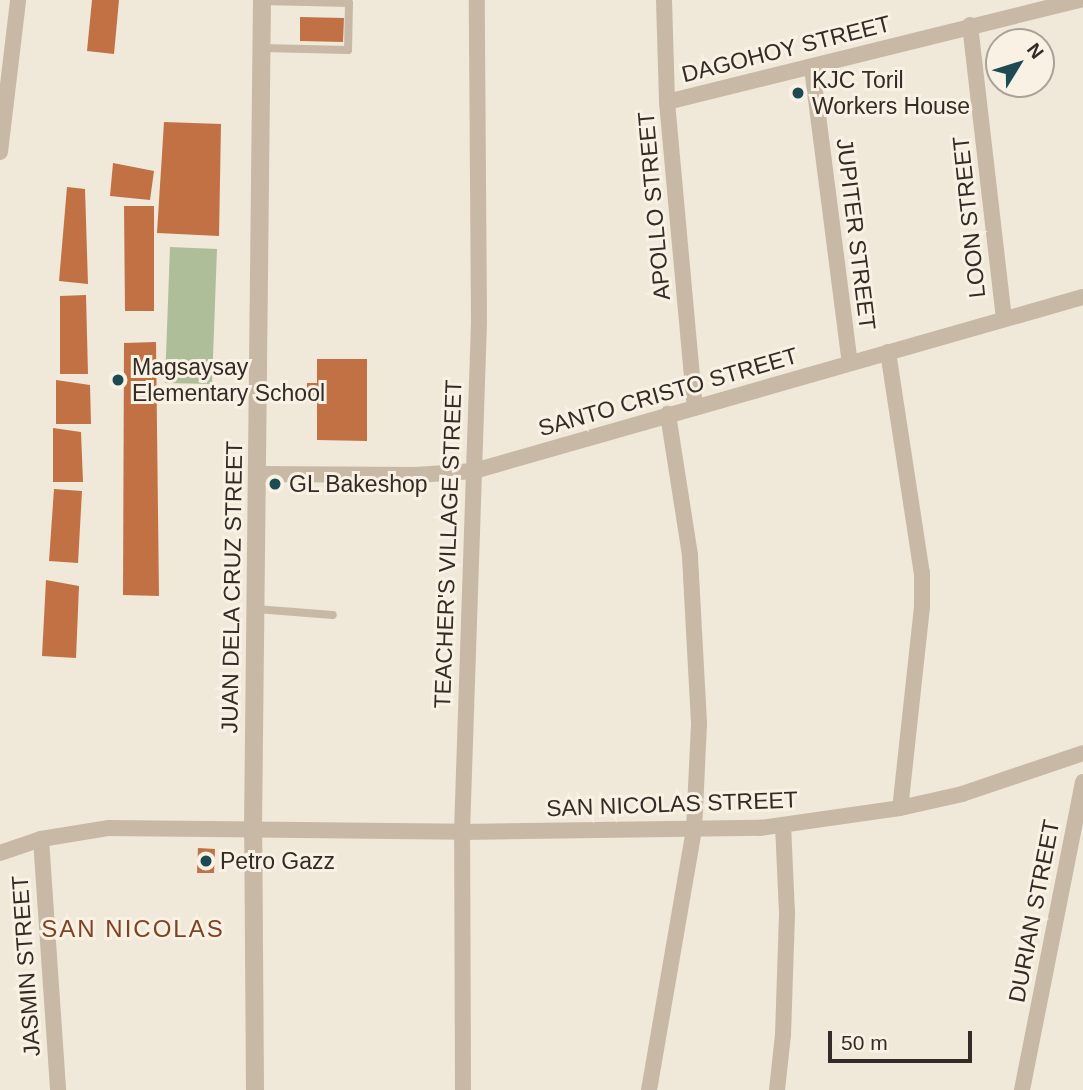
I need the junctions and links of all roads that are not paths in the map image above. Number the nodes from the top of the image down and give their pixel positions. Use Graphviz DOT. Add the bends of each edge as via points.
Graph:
graph roads {
  1 [pos="18,0"];
  2 [pos="262,0"];
  3 [pos="477,0"];
  4 [pos="664,0"];
  5 [pos="1080,0"];
  6 [pos="970,25"];
  7 [pos="262,48"];
  8 [pos="812,68"];
  9 [pos="667,102"];
  10 [pos="0,152"];
  11 [pos="1083,297"];
  12 [pos="1003,320"];
  13 [pos="888,352"];
  14 [pos="850,363"];
  15 [pos="695,408"];
  16 [pos="668,414"];
  17 [pos="474,471"];
  18 [pos="258,474"];
  19 [pos="256,609"];
  20 [pos="333,615"];
  21 [pos="1083,752"];
  22 [pos="1083,782"];
  23 [pos="900,808"];
  24 [pos="783,826"];
  25 [pos="253,829"];
  26 [pos="694,830"];
  27 [pos="462,832"];
  28 [pos="41,839"];
  29 [pos="0,853"];
  30 [pos="58,1090"];
  31 [pos="255,1090"];
  32 [pos="463,1090"];
  33 [pos="649,1090"];
  34 [pos="777,1090"];
  35 [pos="1022,1090"];
  1 -- 10 [label="street"];
  2 -- 7 [label="street, JUAN DELA CRUZ STREET"];
  2 -- 7 [label="lane" via="349,3 348,50"];
  3 -- 17 [label="street, TEACHER'S VILLAGE STREET" via="480,220"];
  4 -- 9 [label="street, APOLLO STREET"];
  5 -- 6 [label="street, DAGOHOY STREET"];
  6 -- 8 [label="street, DAGOHOY STREET"];
  6 -- 12 [label="street, LOON STREET"];
  7 -- 18 [label="street, JUAN DELA CRUZ STREET"];
  8 -- 9 [label="street, DAGOHOY STREET"];
  8 -- 14 [label="street, JUPITER STREET"];
  9 -- 15 [label="street, APOLLO STREET"];
  11 -- 12 [label="street, SANTO CRISTO STREET"];
  12 -- 13 [label="street, SANTO CRISTO STREET"];
  13 -- 14 [label="street, SANTO CRISTO STREET"];
  13 -- 23 [label="street" via="922,573"];
  14 -- 15 [label="street, SANTO CRISTO STREET"];
  15 -- 16 [label="street, SANTO CRISTO STREET"];
  16 -- 17 [label="street, SANTO CRISTO STREET"];
  16 -- 26 [label="street" via="690,555 695,624 699,723"];
  17 -- 18 [label="street, SANTO CRISTO STREET"];
  17 -- 27 [label="street, TEACHER'S VILLAGE STREET"];
  18 -- 19 [label="street, JUAN DELA CRUZ STREET"];
  19 -- 20 [label="lane"];
  19 -- 25 [label="street, JUAN DELA CRUZ STREET"];
  21 -- 23 [label="street, SAN NICOLAS STREET" via="962,794"];
  22 -- 35 [label="street, DURIAN STREET"];
  23 -- 24 [label="street, SAN NICOLAS STREET"];
  24 -- 26 [label="street, SAN NICOLAS STREET"];
  24 -- 34 [label="street" via="787,913"];
  25 -- 27 [label="street, SAN NICOLAS STREET"];
  25 -- 28 [label="street, SAN NICOLAS STREET" via="109,828"];
  25 -- 31 [label="street, JUAN DELA CRUZ STREET"];
  26 -- 27 [label="street, SAN NICOLAS STREET"];
  26 -- 33 [label="street"];
  27 -- 32 [label="street, TEACHER'S VILLAGE STREET"];
  28 -- 29 [label="street, SAN NICOLAS STREET"];
  28 -- 30 [label="street, JASMIN STREET"];
}
